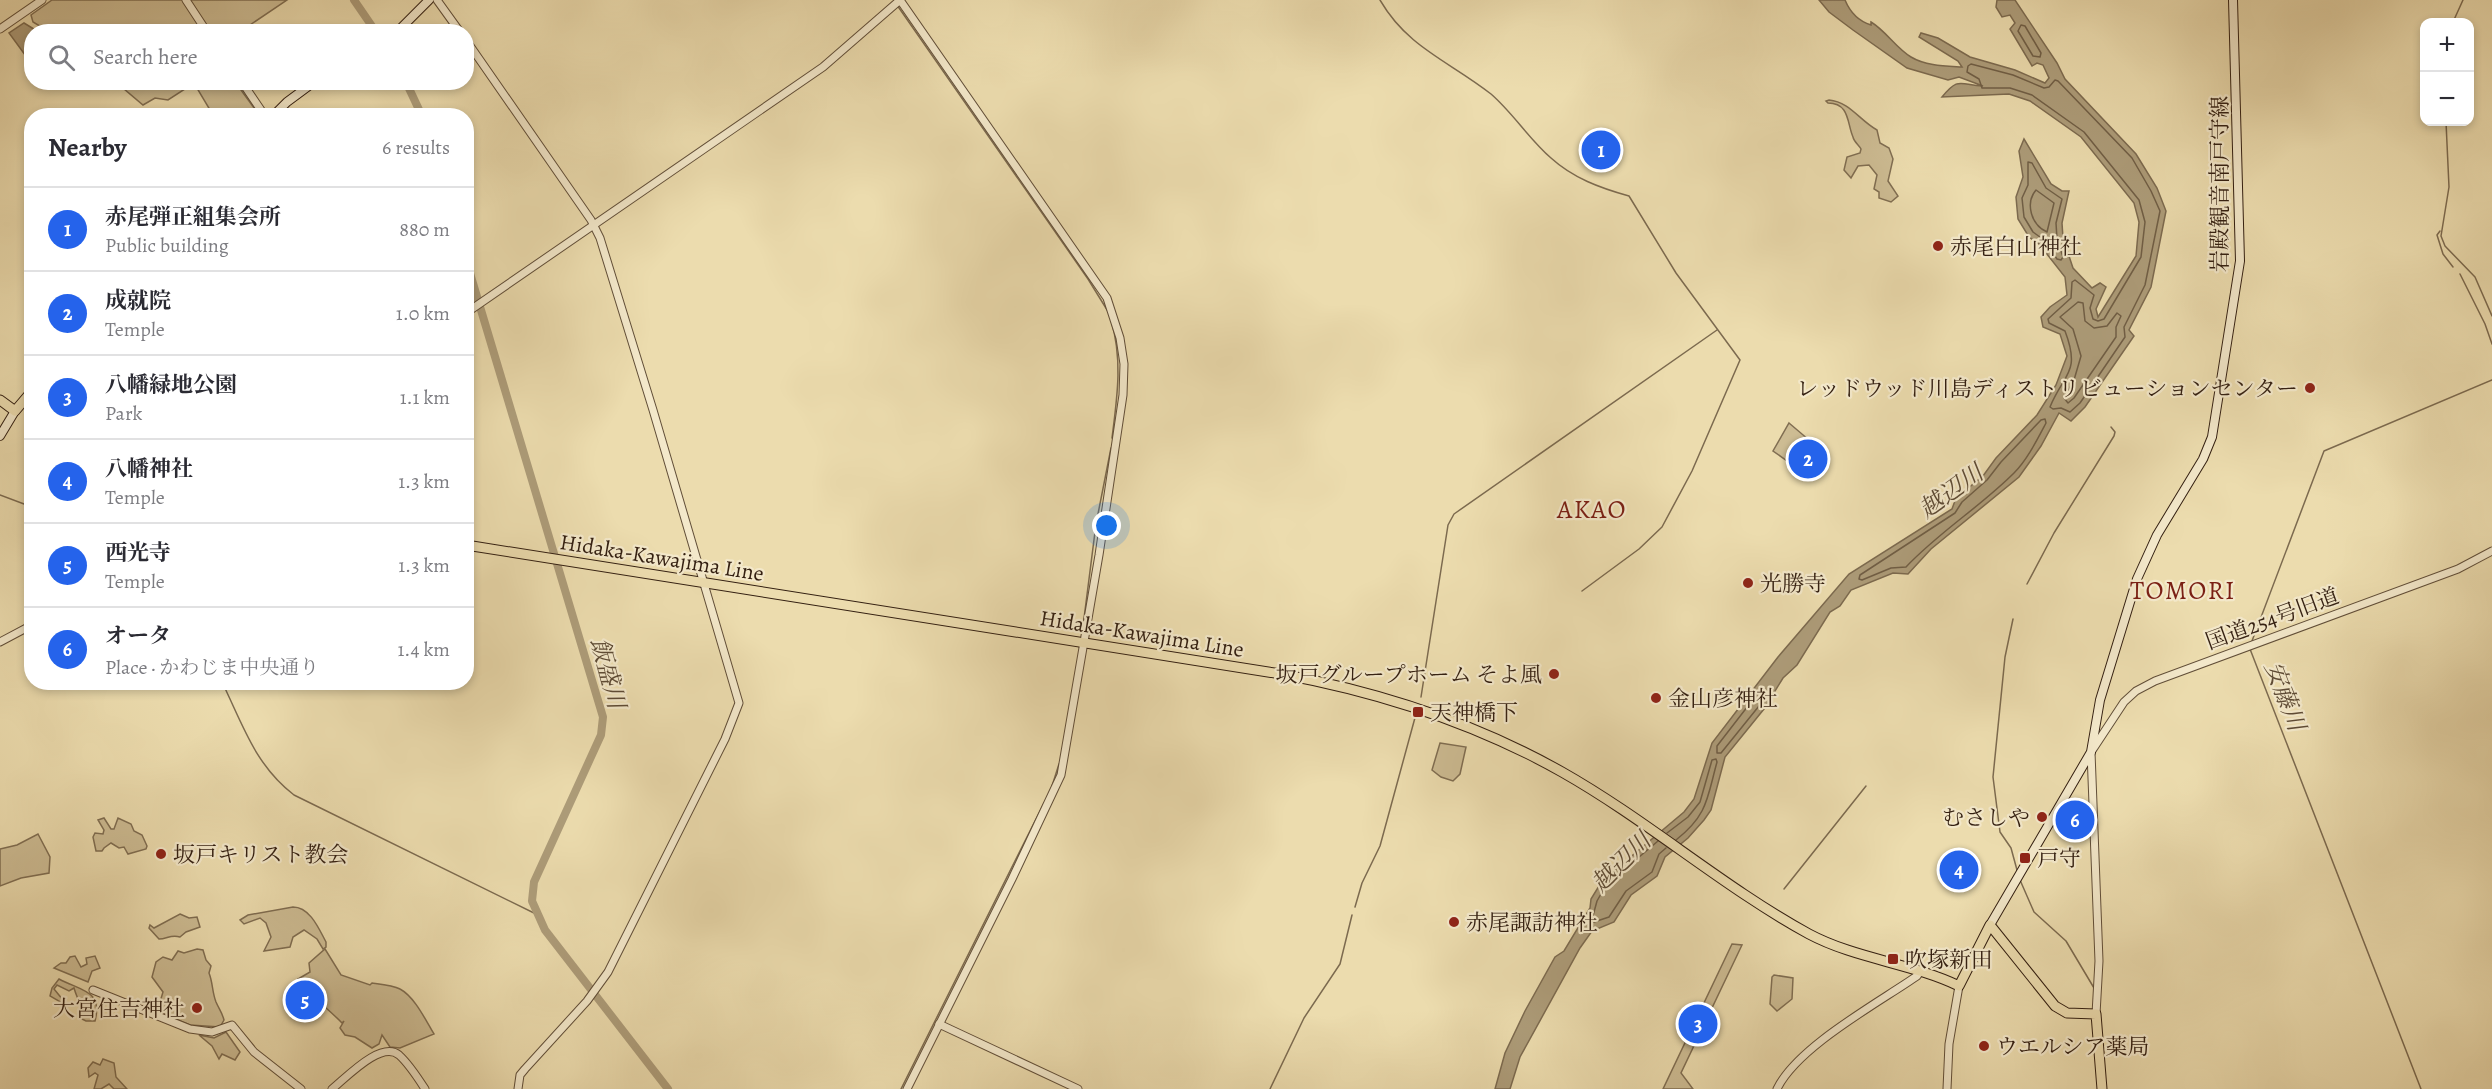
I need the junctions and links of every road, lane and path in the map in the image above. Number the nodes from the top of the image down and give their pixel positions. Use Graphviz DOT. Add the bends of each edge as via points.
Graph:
graph roads {
  1 [pos="42,0"];
  2 [pos="186,0"];
  3 [pos="429,0"];
  4 [pos="437,0"];
  5 [pos="2233,0"];
  6 [pos="202,24"];
  7 [pos="405,24"];
  8 [pos="454,24"];
  9 [pos="0,29"];
  10 [pos="474,52"];
  11 [pos="247,90"];
  12 [pos="304,90"];
  13 [pos="260,108"];
  14 [pos="281,108"];
  15 [pos="593,225"];
  16 [pos="474,308"];
  17 [pos="0,400"];
  18 [pos="24,400"];
  19 [pos="15,411"];
  20 [pos="0,436"];
  21 [pos="474,546"];
  22 [pos="2492,551"];
  23 [pos="705,584"];
  24 [pos="24,629"];
  25 [pos="0,642"];
  26 [pos="1084,643"];
  27 [pos="2091,752"];
  28 [pos="1990,925"];
  29 [pos="1921,970"];
  30 [pos="1959,986"];
  31 [pos="93,990"];
  32 [pos="2096,1014"];
  33 [pos="939,1024"];
  34 [pos="301,1089"];
  35 [pos="332,1089"];
  36 [pos="425,1089"];
  37 [pos="518,1089"];
  38 [pos="907,1089"];
  39 [pos="1078,1089"];
  40 [pos="1777,1089"];
  41 [pos="1947,1089"];
  42 [pos="2102,1089"];
  1 -- 9 [label="street"];
  2 -- 6 [label="street"];
  3 -- 7 [label="main road"];
  4 -- 8 [label="street"];
  5 -- 27 [label="main road, 岩殿観音南戸守線" via="2240,261 2214,424 2203,459 2165,520 2137,579 2100,700"];
  10 -- 15 [label="street"];
  11 -- 13 [label="street"];
  12 -- 14 [label="main road"];
  15 -- 16 [label="street"];
  15 -- 23 [label="street" via="605,251"];
  15 -- 26 [label="street" via="823,67 900,0 1107,298 1115,317 1124,364 1123,395"];
  17 -- 19 [label="main road"];
  18 -- 19 [label="main road"];
  19 -- 20 [label="main road"];
  21 -- 23 [label="main road, Hidaka-Kawajima Line"];
  22 -- 27 [label="street, 国道254号旧道" via="2458,568 2144,686 2115,712"];
  23 -- 26 [label="main road, Hidaka-Kawajima Line"];
  23 -- 37 [label="street" via="738,693 738,707 617,956 587,1001 525,1069"];
  24 -- 25 [label="street"];
  26 -- 29 [label="main road, Hidaka-Kawajima Line" via="1318,681 1399,702 1478,730 1526,752 1610,802 1820,939"];
  26 -- 33 [label="street" via="1060,774"];
  27 -- 28 [label="main road, 岩殿観音南戸守線"];
  27 -- 32 [label="street" via="2099,962"];
  28 -- 30 [label="main road"];
  28 -- 32 [label="main road" via="2055,1006 2067,1013"];
  29 -- 30 [label="main road, Hidaka-Kawajima Line"];
  29 -- 40 [label="street" via="1794,1064"];
  30 -- 41 [label="street" via="1951,1022"];
  31 -- 34 [label="street" via="190,1029 212,1032 232,1025 254,1052"];
  32 -- 42 [label="main road"];
  33 -- 38 [label="street"];
  33 -- 39 [label="street"];
  35 -- 36 [label="street" via="371,1057 387,1051 398,1054"];
}
